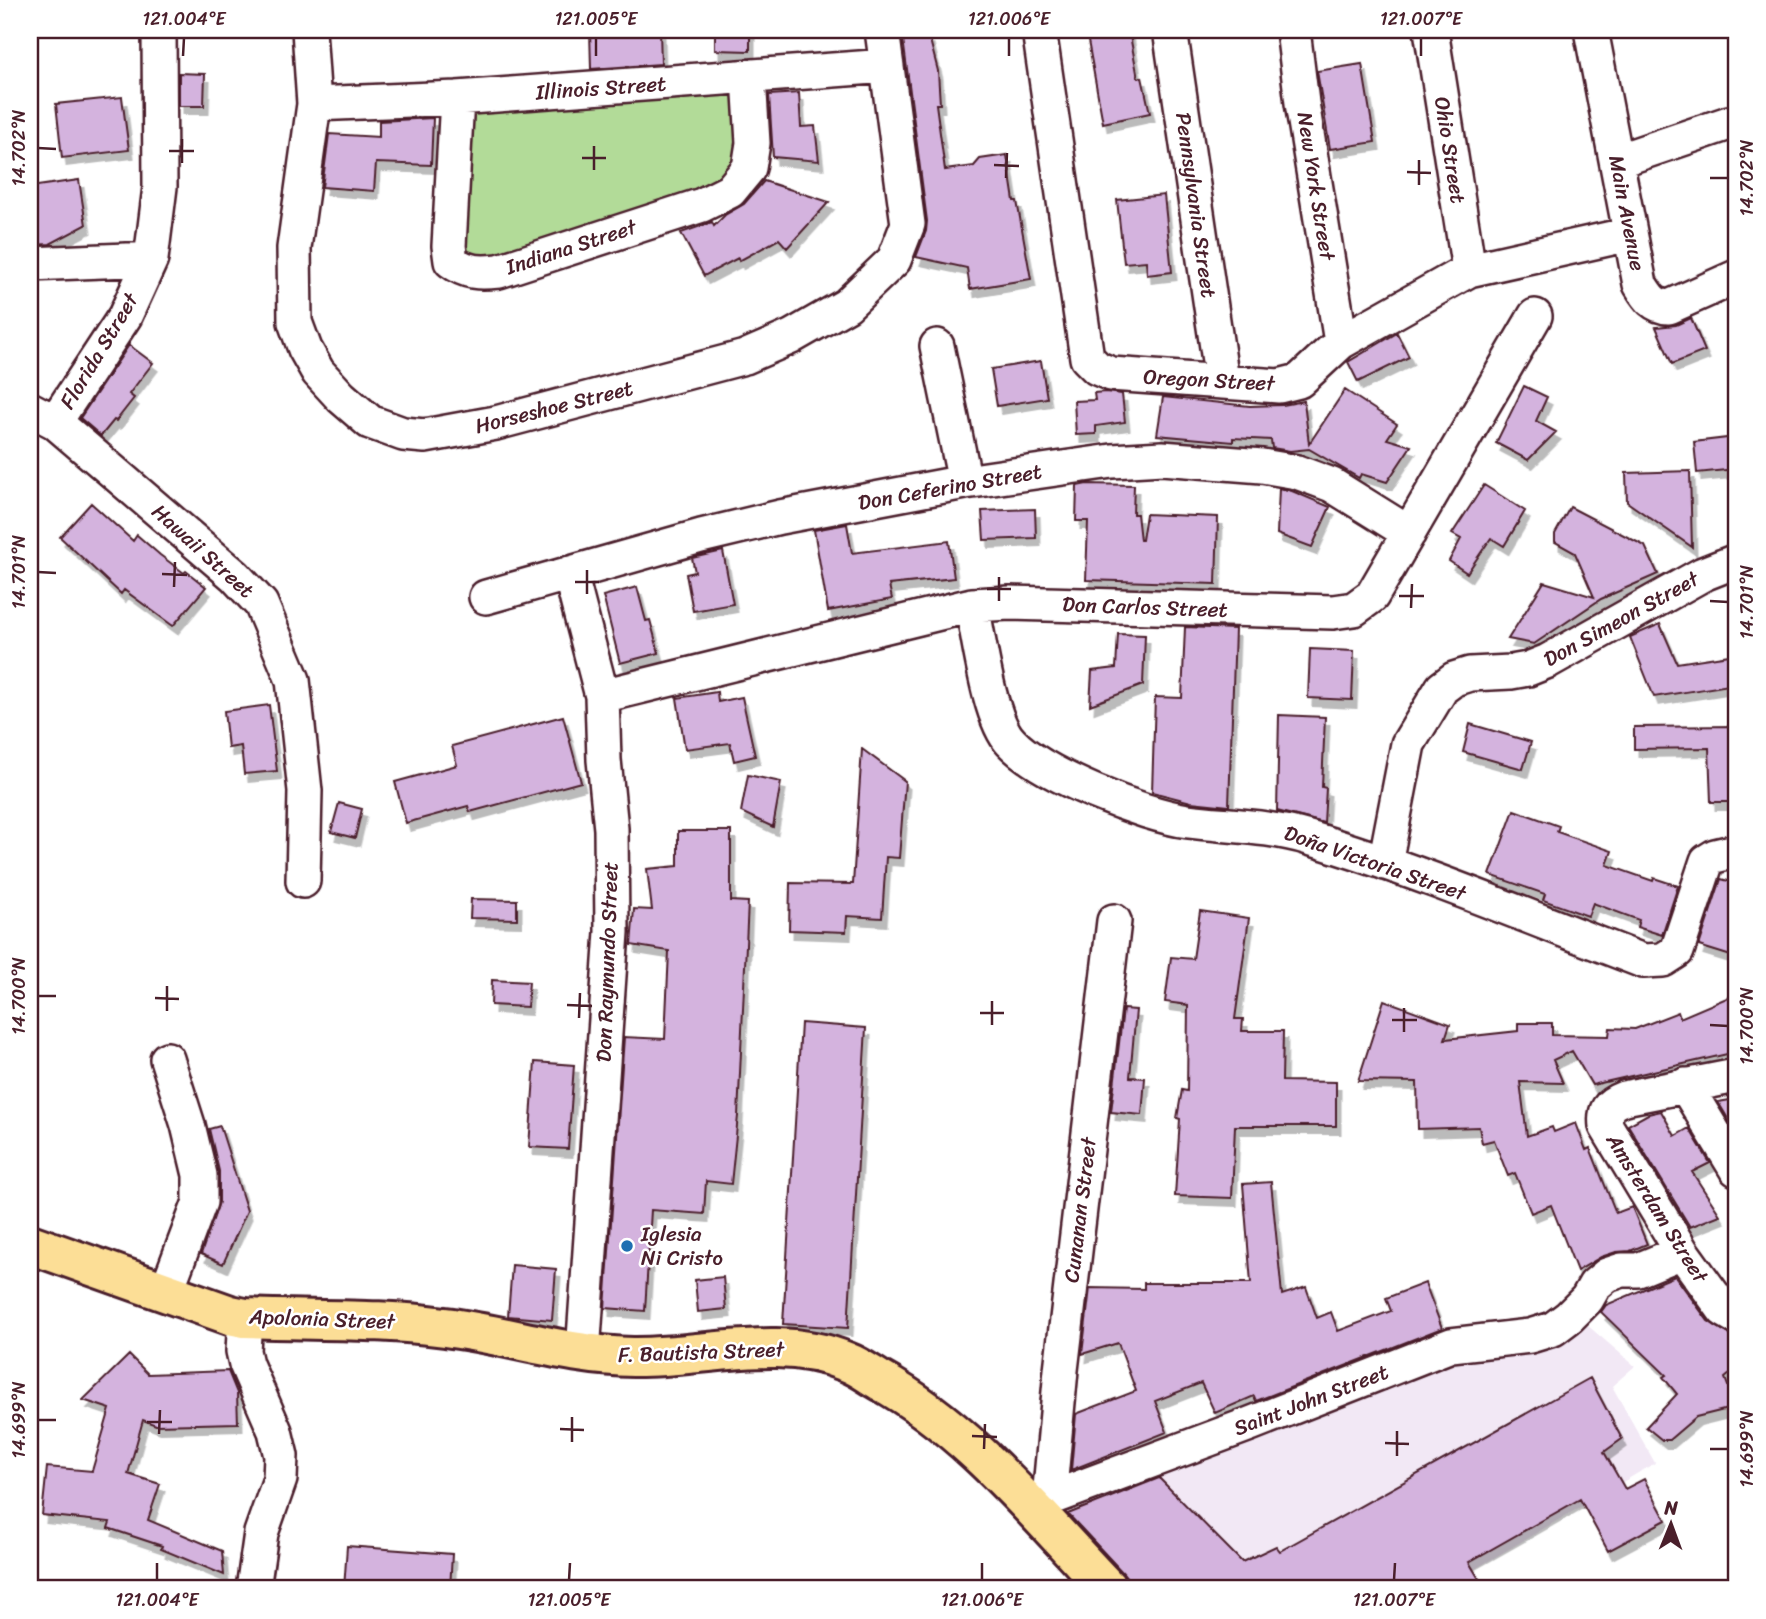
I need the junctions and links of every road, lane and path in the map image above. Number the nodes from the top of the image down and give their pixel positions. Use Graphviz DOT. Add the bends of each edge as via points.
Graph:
graph roads {
  1 [pos="159,30"];
  2 [pos="309,30"];
  3 [pos="882,30"];
  4 [pos="1039,30"];
  5 [pos="1170,30"];
  6 [pos="1293,30"];
  7 [pos="1431,30"];
  8 [pos="1591,30"];
  9 [pos="887,66"];
  10 [pos="749,77"];
  11 [pos="457,98"];
  12 [pos="314,104"];
  13 [pos="1729,123"];
  14 [pos="1617,161"];
  15 [pos="1630,234"];
  16 [pos="151,259"];
  17 [pos="30,264"];
  18 [pos="1469,270"];
  19 [pos="1736,277"];
  20 [pos="1535,316"];
  21 [pos="1341,342"];
  22 [pos="937,346"];
  23 [pos="1222,381"];
  24 [pos="43,416"];
  25 [pos="965,482"];
  26 [pos="1409,533"];
  27 [pos="1736,561"];
  28 [pos="570,573"];
  29 [pos="486,597"];
  30 [pos="972,605"];
  31 [pos="602,696"];
  32 [pos="1736,851"];
  33 [pos="1385,863"];
  34 [pos="303,881"];
  35 [pos="1114,921"];
  36 [pos="167,1059"];
  37 [pos="1736,1076"];
  38 [pos="1685,1085"];
  39 [pos="1736,1169"];
  40 [pos="30,1244"];
  41 [pos="1682,1252"];
  42 [pos="166,1292"];
  43 [pos="1730,1313"];
  44 [pos="245,1318"];
  45 [pos="583,1353"];
  46 [pos="1043,1507"];
  47 [pos="253,1589"];
  48 [pos="1108,1589"];
  1 -- 16 [label="street, Florida Street" via="160,187"];
  2 -- 12 [label="street, Horseshoe Street"];
  3 -- 9 [label="street, Horseshoe Street"];
  4 -- 23 [label="street, Oregon Street" via="1087,358 1111,373"];
  5 -- 23 [label="street, Pennsylvania Street"];
  6 -- 21 [label="street, New York Street"];
  7 -- 18 [label="street, Ohio Street"];
  8 -- 14 [label="street, Main Avenue"];
  9 -- 10 [label="street, Illinois Street"];
  9 -- 12 [label="street, Horseshoe Street" via="908,224 894,260 847,304 745,357 496,424 425,436 370,422 318,372 304,349 295,322 294,248"];
  10 -- 11 [label="street, Illinois Street"];
  10 -- 11 [label="street, Indiana Street" via="753,143 749,168 730,191 690,209 499,271 477,273 451,261 449,246"];
  11 -- 12 [label="street, Illinois Street"];
  13 -- 14 [label="street"];
  14 -- 15 [label="street, Main Avenue"];
  15 -- 18 [label="street, Oregon Street"];
  15 -- 19 [label="street, Main Avenue" via="1640,284 1659,306 1669,307"];
  16 -- 17 [label="street"];
  16 -- 24 [label="street, Florida Street" via="125,316"];
  18 -- 21 [label="street, Oregon Street"];
  20 -- 26 [label="street, Don Carlos Street"];
  21 -- 23 [label="street, Oregon Street" via="1299,381 1279,386"];
  22 -- 25 [label="street"];
  24 -- 34 [label="street, Hawaii Street" via="235,576 261,604 293,680 305,791"];
  25 -- 26 [label="street, Don Ceferino Street" via="1162,458 1262,466 1332,485"];
  25 -- 28 [label="street, Don Ceferino Street" via="780,517"];
  26 -- 30 [label="street, Don Carlos Street" via="1372,596 1343,612"];
  27 -- 33 [label="street, Don Simeon Street" via="1703,574 1548,661 1511,672 1470,674 1442,688 1408,744"];
  28 -- 29 [label="street, Don Ceferino Street"];
  28 -- 31 [label="street, Don Raymundo Street"];
  30 -- 31 [label="street, Don Carlos Street"];
  30 -- 33 [label="street, Doña Victoria Street" via="999,721 1008,740 1026,756 1145,812 1280,830"];
  31 -- 45 [label="street, Don Raymundo Street" via="612,932"];
  32 -- 33 [label="street, Doña Victoria Street" via="1707,861 1677,951 1663,960 1643,961"];
  35 -- 46 [label="street, Cunanan Street"];
  36 -- 42 [label="street" via="200,1175 200,1202"];
  37 -- 38 [label="street"];
  38 -- 39 [label="street"];
  38 -- 41 [label="street, Amsterdam Street" via="1611,1102 1604,1113 1606,1126"];
  40 -- 42 [label="main road, Apolonia Street"];
  41 -- 43 [label="street, Amsterdam Street"];
  41 -- 46 [label="street, Saint John Street" via="1638,1270 1607,1275 1553,1329 1451,1345"];
  42 -- 44 [label="main road, Apolonia Street"];
  44 -- 45 [label="main road, Apolonia Street" via="394,1321"];
  44 -- 47 [label="street" via="246,1364 281,1456 280,1479 261,1533"];
  45 -- 46 [label="main road, F. Bautista Street" via="633,1357 783,1348 848,1362 939,1418"];
  46 -- 48 [label="main road, F. Bautista Street"];
}
